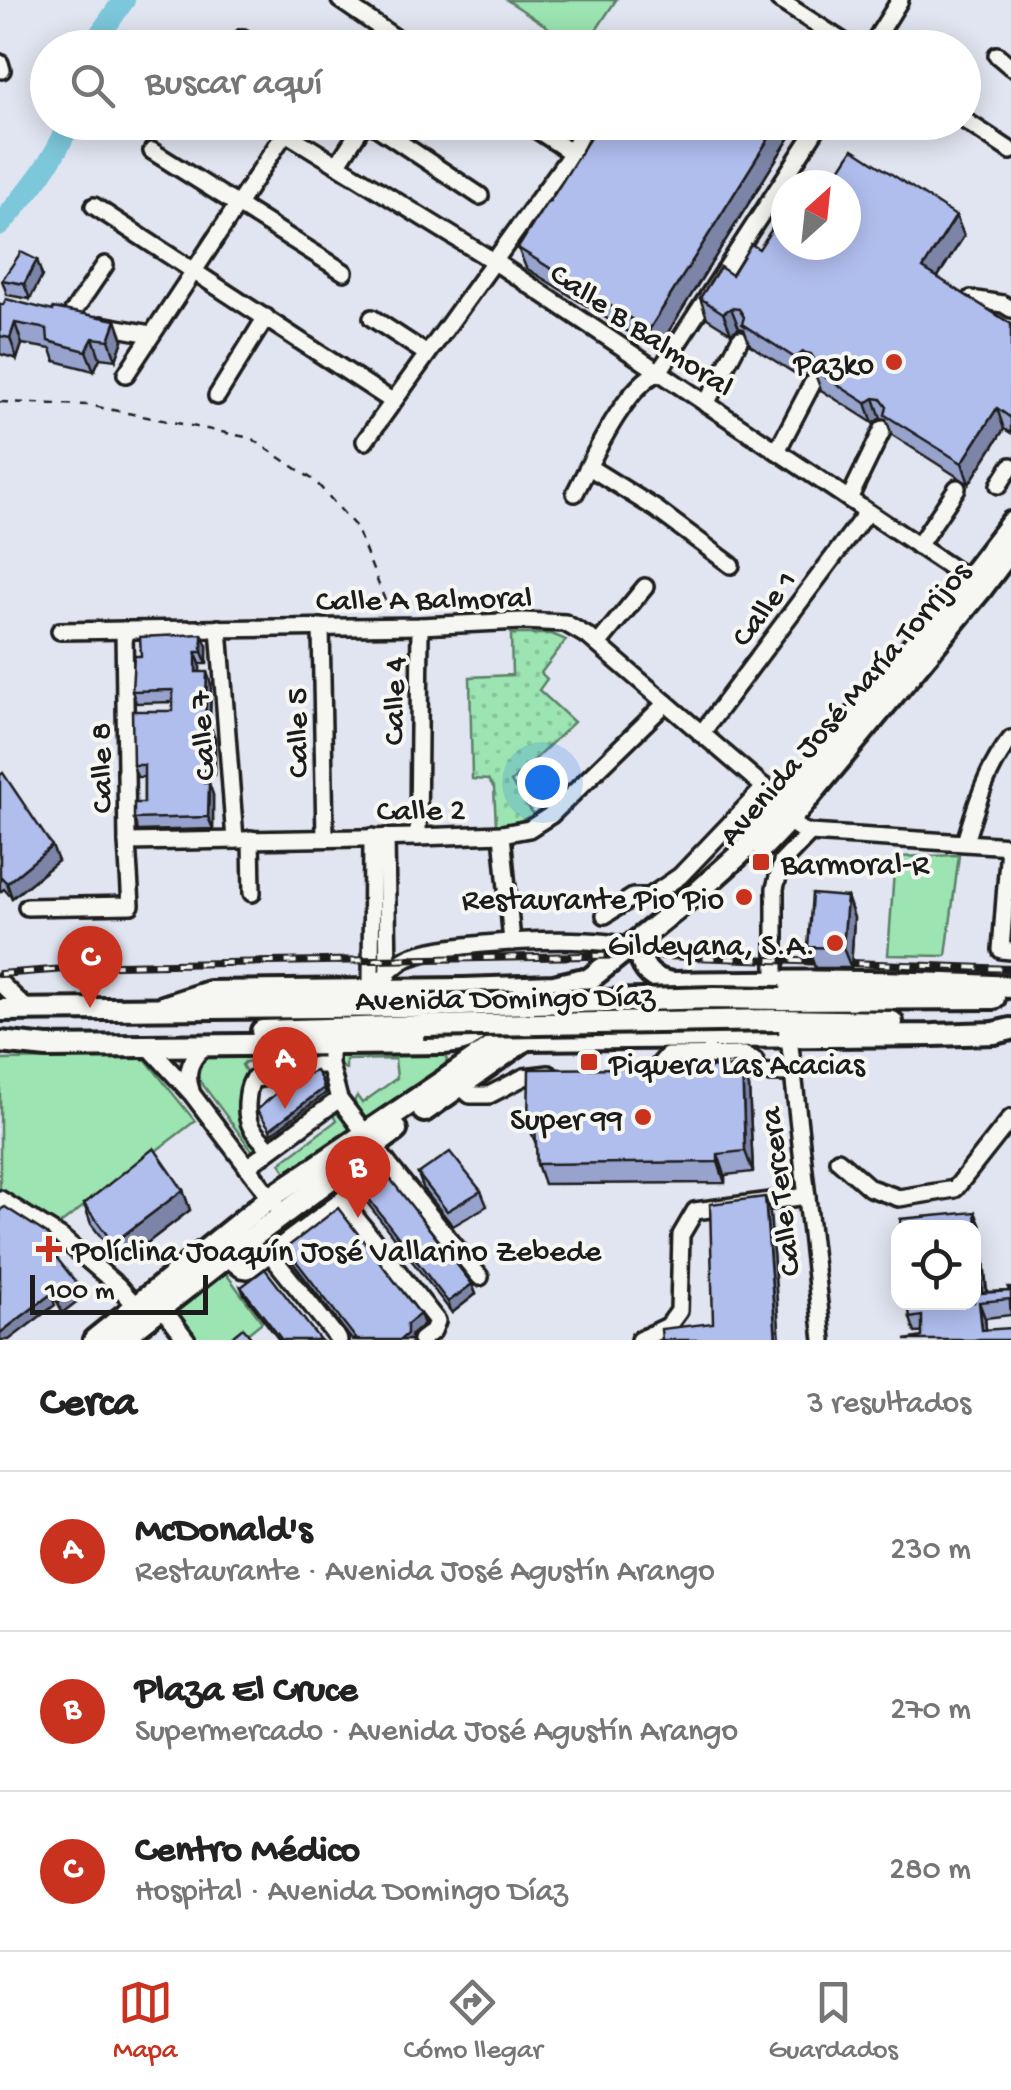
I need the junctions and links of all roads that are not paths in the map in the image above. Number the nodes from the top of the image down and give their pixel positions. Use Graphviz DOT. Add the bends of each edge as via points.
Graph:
graph roads {
  1 [pos="340,0"];
  2 [pos="779,0"];
  3 [pos="900,0"];
  4 [pos="384,30"];
  5 [pos="825,30"];
  6 [pos="881,30"];
  7 [pos="997,55"];
  8 [pos="1011,66"];
  9 [pos="981,131"];
  10 [pos="280,140"];
  11 [pos="296,140"];
  12 [pos="354,140"];
  13 [pos="394,140"];
  14 [pos="553,140"];
  15 [pos="578,140"];
  16 [pos="809,140"];
  17 [pos="152,150"];
  18 [pos="1011,151"];
  19 [pos="572,153"];
  20 [pos="337,165"];
  21 [pos="480,196"];
  22 [pos="238,205"];
  23 [pos="94,206"];
  24 [pos="495,262"];
  25 [pos="105,265"];
  26 [pos="194,271"];
  27 [pos="344,272"];
  28 [pos="971,298"];
  29 [pos="1011,309"];
  30 [pos="52,315"];
  31 [pos="69,318"];
  32 [pos="266,318"];
  33 [pos="372,318"];
  34 [pos="152,334"];
  35 [pos="740,339"];
  36 [pos="427,354"];
  37 [pos="659,372"];
  38 [pos="126,374"];
  39 [pos="812,384"];
  40 [pos="217,396"];
  41 [pos="392,402"];
  42 [pos="706,404"];
  43 [pos="883,430"];
  44 [pos="365,442"];
  45 [pos="777,452"];
  46 [pos="1011,466"];
  47 [pos="588,467"];
  48 [pos="998,485"];
  49 [pos="956,488"];
  50 [pos="575,493"];
  51 [pos="848,500"];
  52 [pos="867,512"];
  53 [pos="1011,523"];
  54 [pos="918,546"];
  55 [pos="1011,549"];
  56 [pos="731,564"];
  57 [pos="975,584"];
  58 [pos="645,588"];
  59 [pos="420,626"];
  60 [pos="320,627"];
  61 [pos="219,628"];
  62 [pos="124,630"];
  63 [pos="60,631"];
  64 [pos="598,644"];
  65 [pos="666,704"];
  66 [pos="701,734"];
  67 [pos="1011,738"];
  68 [pos="765,788"];
  69 [pos="785,813"];
  70 [pos="810,833"];
  71 [pos="502,834"];
  72 [pos="379,837"];
  73 [pos="325,838"];
  74 [pos="418,838"];
  75 [pos="243,839"];
  76 [pos="128,842"];
  77 [pos="964,842"];
  78 [pos="1010,846"];
  79 [pos="252,894"];
  80 [pos="649,896"];
  81 [pos="27,907"];
  82 [pos="605,915"];
  83 [pos="671,922"];
  84 [pos="512,942"];
  85 [pos="634,951"];
  86 [pos="1011,951"];
  87 [pos="592,977"];
  88 [pos="0,983"];
  89 [pos="672,983"];
  90 [pos="383,984"];
  91 [pos="1011,987"];
  92 [pos="463,989"];
  93 [pos="778,990"];
  94 [pos="1011,998"];
  95 [pos="163,1007"];
  96 [pos="27,1009"];
  97 [pos="0,1010"];
  98 [pos="423,1016"];
  99 [pos="1011,1027"];
  100 [pos="784,1029"];
  101 [pos="528,1039"];
  102 [pos="670,1039"];
  103 [pos="0,1040"];
  104 [pos="444,1043"];
  105 [pos="208,1045"];
  106 [pos="148,1046"];
  107 [pos="330,1054"];
  108 [pos="698,1072"];
  109 [pos="718,1072"];
  110 [pos="757,1072"];
  111 [pos="792,1073"];
  112 [pos="558,1074"];
  113 [pos="457,1081"];
  114 [pos="192,1094"];
  115 [pos="333,1103"];
  116 [pos="247,1112"];
  117 [pos="1011,1118"];
  118 [pos="367,1144"];
  119 [pos="270,1148"];
  120 [pos="838,1160"];
  121 [pos="247,1167"];
  122 [pos="806,1196"];
  123 [pos="0,1199"];
  124 [pos="342,1200"];
  125 [pos="277,1206"];
  126 [pos="248,1216"];
  127 [pos="271,1254"];
  128 [pos="226,1256"];
  129 [pos="480,1278"];
  130 [pos="151,1303"];
  131 [pos="94,1340"];
  132 [pos="120,1340"];
  133 [pos="187,1340"];
  134 [pos="339,1340"];
  135 [pos="421,1340"];
  136 [pos="640,1340"];
  137 [pos="824,1340"];
  1 -- 4 [label="street"];
  2 -- 5 [label="street"];
  3 -- 6 [label="street"];
  7 -- 8 [label="street"];
  9 -- 18 [label="street"];
  10 -- 22 [label="street"];
  11 -- 20 [label="street, Calle B Balmoral"];
  12 -- 20 [label="street"];
  13 -- 21 [label="street"];
  14 -- 19 [label="street"];
  15 -- 19 [label="street"];
  16 -- 37 [label="street"];
  17 -- 22 [label="street"];
  19 -- 24 [label="street"];
  20 -- 24 [label="street, Calle B Balmoral"];
  22 -- 26 [label="street"];
  22 -- 27 [label="street"];
  23 -- 26 [label="street"];
  24 -- 36 [label="street"];
  24 -- 37 [label="street, Calle B Balmoral"];
  25 -- 31 [label="street"];
  26 -- 32 [label="street"];
  26 -- 34 [label="street"];
  28 -- 29 [label="street"];
  30 -- 31 [label="street"];
  31 -- 34 [label="street"];
  32 -- 40 [label="street"];
  32 -- 41 [label="street"];
  33 -- 36 [label="street"];
  34 -- 38 [label="street"];
  35 -- 42 [label="street"];
  36 -- 41 [label="street"];
  37 -- 42 [label="street, Calle B Balmoral"];
  37 -- 47 [label="street" via="634,393"];
  39 -- 45 [label="street"];
  41 -- 44 [label="street"];
  42 -- 45 [label="street, Calle B Balmoral"];
  43 -- 51 [label="street"];
  45 -- 51 [label="street, Calle B Balmoral"];
  46 -- 48 [label="street"];
  47 -- 50 [label="street"];
  47 -- 56 [label="street"];
  49 -- 54 [label="street"];
  51 -- 52 [label="street, Calle B Balmoral"];
  52 -- 54 [label="street, Calle B Balmoral"];
  52 -- 66 [label="street, Calle 1"];
  53 -- 57 [label="main road, Avenida José María Torrijos"];
  54 -- 57 [label="street, Calle B Balmoral"];
  55 -- 57 [label="main road, Avenida José María Torrijos"];
  57 -- 69 [label="main road, Avenida José María Torrijos"];
  58 -- 64 [label="street"];
  59 -- 60 [label="street, Calle A Balmoral"];
  59 -- 64 [label="street, Calle A Balmoral" via="566,623"];
  59 -- 74 [label="street, Calle 4"];
  60 -- 61 [label="street, Calle A Balmoral"];
  60 -- 73 [label="street, Calle 5"];
  61 -- 62 [label="street, Calle A Balmoral"];
  61 -- 75 [label="street, Calle 7"];
  62 -- 63 [label="street, Calle A Balmoral"];
  62 -- 76 [label="street, Calle 8"];
  64 -- 65 [label="street, Calle A Balmoral"];
  65 -- 66 [label="street, Calle A Balmoral"];
  65 -- 71 [label="street, Calle 2" via="550,815"];
  66 -- 68 [label="street, Calle A Balmoral"];
  67 -- 77 [label="street"];
  68 -- 69 [label="street, Calle A Balmoral"];
  68 -- 80 [label="street" via="680,876"];
  69 -- 70 [label="street, Calle A Balmoral"];
  69 -- 83 [label="main road, Avenida José María Torrijos" via="749,862"];
  70 -- 77 [label="street"];
  70 -- 93 [label="street" via="782,862 776,888"];
  71 -- 74 [label="street, Calle 2"];
  71 -- 84 [label="street"];
  72 -- 73 [label="street, Calle 2"];
  72 -- 74 [label="street, Calle 2"];
  72 -- 90 [label="street"];
  72 -- 90 [label="street"];
  73 -- 75 [label="street, Calle 2"];
  75 -- 76 [label="street, Calle 2"];
  75 -- 79 [label="street, Calle 7"];
  76 -- 81 [label="street, Calle 8" via="131,905"];
  77 -- 78 [label="street"];
  78 -- 86 [label="street" via="1001,950"];
  80 -- 82 [label="street" via="633,897"];
  80 -- 83 [label="street"];
  83 -- 85 [label="main road, Avenida José María Torrijos"];
  84 -- 85 [label="street" via="612,942"];
  84 -- 90 [label="street" via="429,950 406,959"];
  85 -- 87 [label="main road, Avenida José María Torrijos"];
  85 -- 89 [label="main road" via="650,975"];
  85 -- 101 [label="main road, Avenida José María Torrijos"];
  87 -- 92 [label="main road" via="554,986"];
  87 -- 113 [label="main road, Avenida José María Torrijos"];
  88 -- 96 [label="street"];
  89 -- 93 [label="main road"];
  89 -- 102 [label="main road" via="654,1007 654,1020"];
  90 -- 92 [label="main road"];
  90 -- 95 [label="main road" via="209,992"];
  91 -- 93 [label="main road" via="915,982"];
  92 -- 104 [label="main road" via="480,1021 466,1040"];
  93 -- 94 [label="main road, Avenida Domingo Díaz"];
  93 -- 98 [label="main road, Avenida Domingo Díaz, bridge"];
  95 -- 96 [label="main road, Avenida Domingo Díaz"];
  95 -- 98 [label="main road, Avenida Domingo Díaz"];
  96 -- 97 [label="main road, Avenida Domingo Díaz"];
  98 -- 100 [label="main road, Avenida Domingo Díaz, bridge"];
  98 -- 103 [label="main road, Avenida Domingo Díaz"];
  99 -- 100 [label="main road, Avenida Domingo Díaz"];
  100 -- 102 [label="main road"];
  100 -- 111 [label="street, Calle Tercera"];
  101 -- 102 [label="main road"];
  101 -- 113 [label="main road, Avenida José María Torrijos"];
  103 -- 106 [label="main road"];
  104 -- 107 [label="main road"];
  104 -- 113 [label="main road" via="457,1060"];
  105 -- 106 [label="main road"];
  105 -- 107 [label="main road"];
  105 -- 114 [label="street" via="192,1061"];
  106 -- 114 [label="street"];
  107 -- 115 [label="street"];
  107 -- 116 [label="street" via="293,1074 254,1079"];
  108 -- 110 [label="street" via="652,1072 667,1056 744,1056 755,1061"];
  109 -- 110 [label="street"];
  110 -- 111 [label="street"];
  111 -- 122 [label="street, Calle Tercera"];
  112 -- 113 [label="street" via="524,1077 478,1096"];
  113 -- 118 [label="main road"];
  114 -- 121 [label="street"];
  115 -- 116 [label="street" via="318,1104 273,1137"];
  115 -- 118 [label="street"];
  115 -- 119 [label="street"];
  116 -- 119 [label="street" via="251,1129"];
  117 -- 120 [label="street" via="955,1189 899,1198 870,1188"];
  118 -- 124 [label="street" via="370,1176"];
  118 -- 125 [label="main road"];
  118 -- 129 [label="street"];
  119 -- 121 [label="street"];
  121 -- 125 [label="street"];
  122 -- 136 [label="street" via="695,1211 681,1236 679,1311 668,1326"];
  122 -- 137 [label="street, Calle Tercera"];
  123 -- 130 [label="street"];
  124 -- 127 [label="street"];
  124 -- 135 [label="street" via="437,1320"];
  125 -- 126 [label="main road"];
  125 -- 128 [label="main road"];
  126 -- 128 [label="main road" via="226,1244"];
  126 -- 130 [label="main road"];
  127 -- 128 [label="street" via="248,1270"];
  127 -- 134 [label="street"];
  128 -- 130 [label="main road"];
  130 -- 131 [label="main road"];
  130 -- 132 [label="main road"];
  130 -- 133 [label="street"];
}
